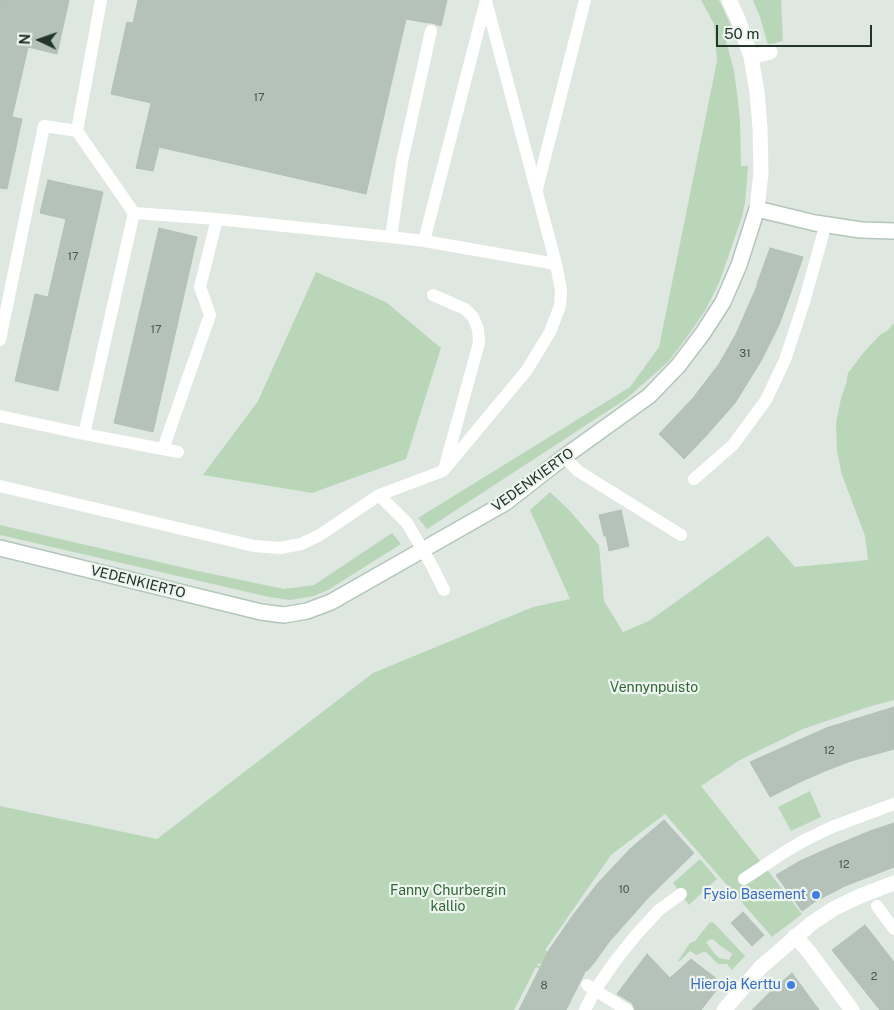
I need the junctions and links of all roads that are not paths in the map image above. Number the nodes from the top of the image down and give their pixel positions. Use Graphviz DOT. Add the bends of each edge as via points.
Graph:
graph roads {
  1 [pos="101,0"];
  2 [pos="585,0"];
  3 [pos="729,0"];
  4 [pos="486,1"];
  5 [pos="431,31"];
  6 [pos="770,52"];
  7 [pos="751,57"];
  8 [pos="77,131"];
  9 [pos="536,191"];
  10 [pos="756,209"];
  11 [pos="134,213"];
  12 [pos="217,220"];
  13 [pos="825,224"];
  14 [pos="894,232"];
  15 [pos="391,237"];
  16 [pos="424,241"];
  17 [pos="556,264"];
  18 [pos="433,295"];
  19 [pos="0,340"];
  20 [pos="0,416"];
  21 [pos="84,434"];
  22 [pos="163,449"];
  23 [pos="178,452"];
  24 [pos="564,458"];
  25 [pos="443,471"];
  26 [pos="694,479"];
  27 [pos="0,486"];
  28 [pos="379,495"];
  29 [pos="681,535"];
  30 [pos="0,548"];
  31 [pos="423,550"];
  32 [pos="444,590"];
  33 [pos="894,804"];
  34 [pos="744,880"];
  35 [pos="894,884"];
  36 [pos="681,894"];
  37 [pos="878,906"];
  38 [pos="894,929"];
  39 [pos="795,936"];
  40 [pos="591,988"];
  41 [pos="585,1010"];
  42 [pos="628,1010"];
  43 [pos="724,1010"];
  44 [pos="852,1010"];
  1 -- 8 [label="lane"];
  2 -- 9 [label="lane"];
  3 -- 7 [label="street, VEDENKIERTO"];
  4 -- 9 [label="lane"];
  4 -- 16 [label="lane"];
  5 -- 15 [label="lane" via="402,162"];
  6 -- 7 [label="street"];
  7 -- 10 [label="street, VEDENKIERTO" via="760,128"];
  8 -- 11 [label="lane"];
  8 -- 19 [label="lane" via="44,126"];
  9 -- 17 [label="lane"];
  10 -- 13 [label="street"];
  10 -- 24 [label="street, VEDENKIERTO" via="739,265 723,302 678,366 649,396"];
  11 -- 12 [label="lane"];
  11 -- 21 [label="lane"];
  12 -- 15 [label="lane"];
  12 -- 22 [label="lane" via="200,287 210,315"];
  13 -- 14 [label="street"];
  13 -- 26 [label="lane" via="785,360 766,400 733,445"];
  15 -- 16 [label="lane"];
  16 -- 17 [label="lane"];
  17 -- 25 [label="lane" via="561,290 560,306 550,332 527,370"];
  18 -- 25 [label="lane" via="465,309 473,317 479,343"];
  20 -- 21 [label="lane"];
  21 -- 22 [label="lane"];
  22 -- 23 [label="lane"];
  24 -- 29 [label="lane" via="578,471"];
  24 -- 31 [label="street, VEDENKIERTO" via="505,503"];
  25 -- 28 [label="lane"];
  27 -- 28 [label="lane" via="254,546 280,548 301,544 320,535"];
  28 -- 31 [label="lane" via="407,524"];
  30 -- 31 [label="street, VEDENKIERTO" via="284,615 331,602"];
  31 -- 32 [label="lane"];
  33 -- 34 [label="lane" via="803,841"];
  35 -- 39 [label="street" via="835,908"];
  36 -- 40 [label="lane" via="659,910"];
  37 -- 38 [label="lane"];
  39 -- 43 [label="street" via="761,967"];
  39 -- 44 [label="street"];
  40 -- 41 [label="lane"];
  40 -- 42 [label="lane"];
}
